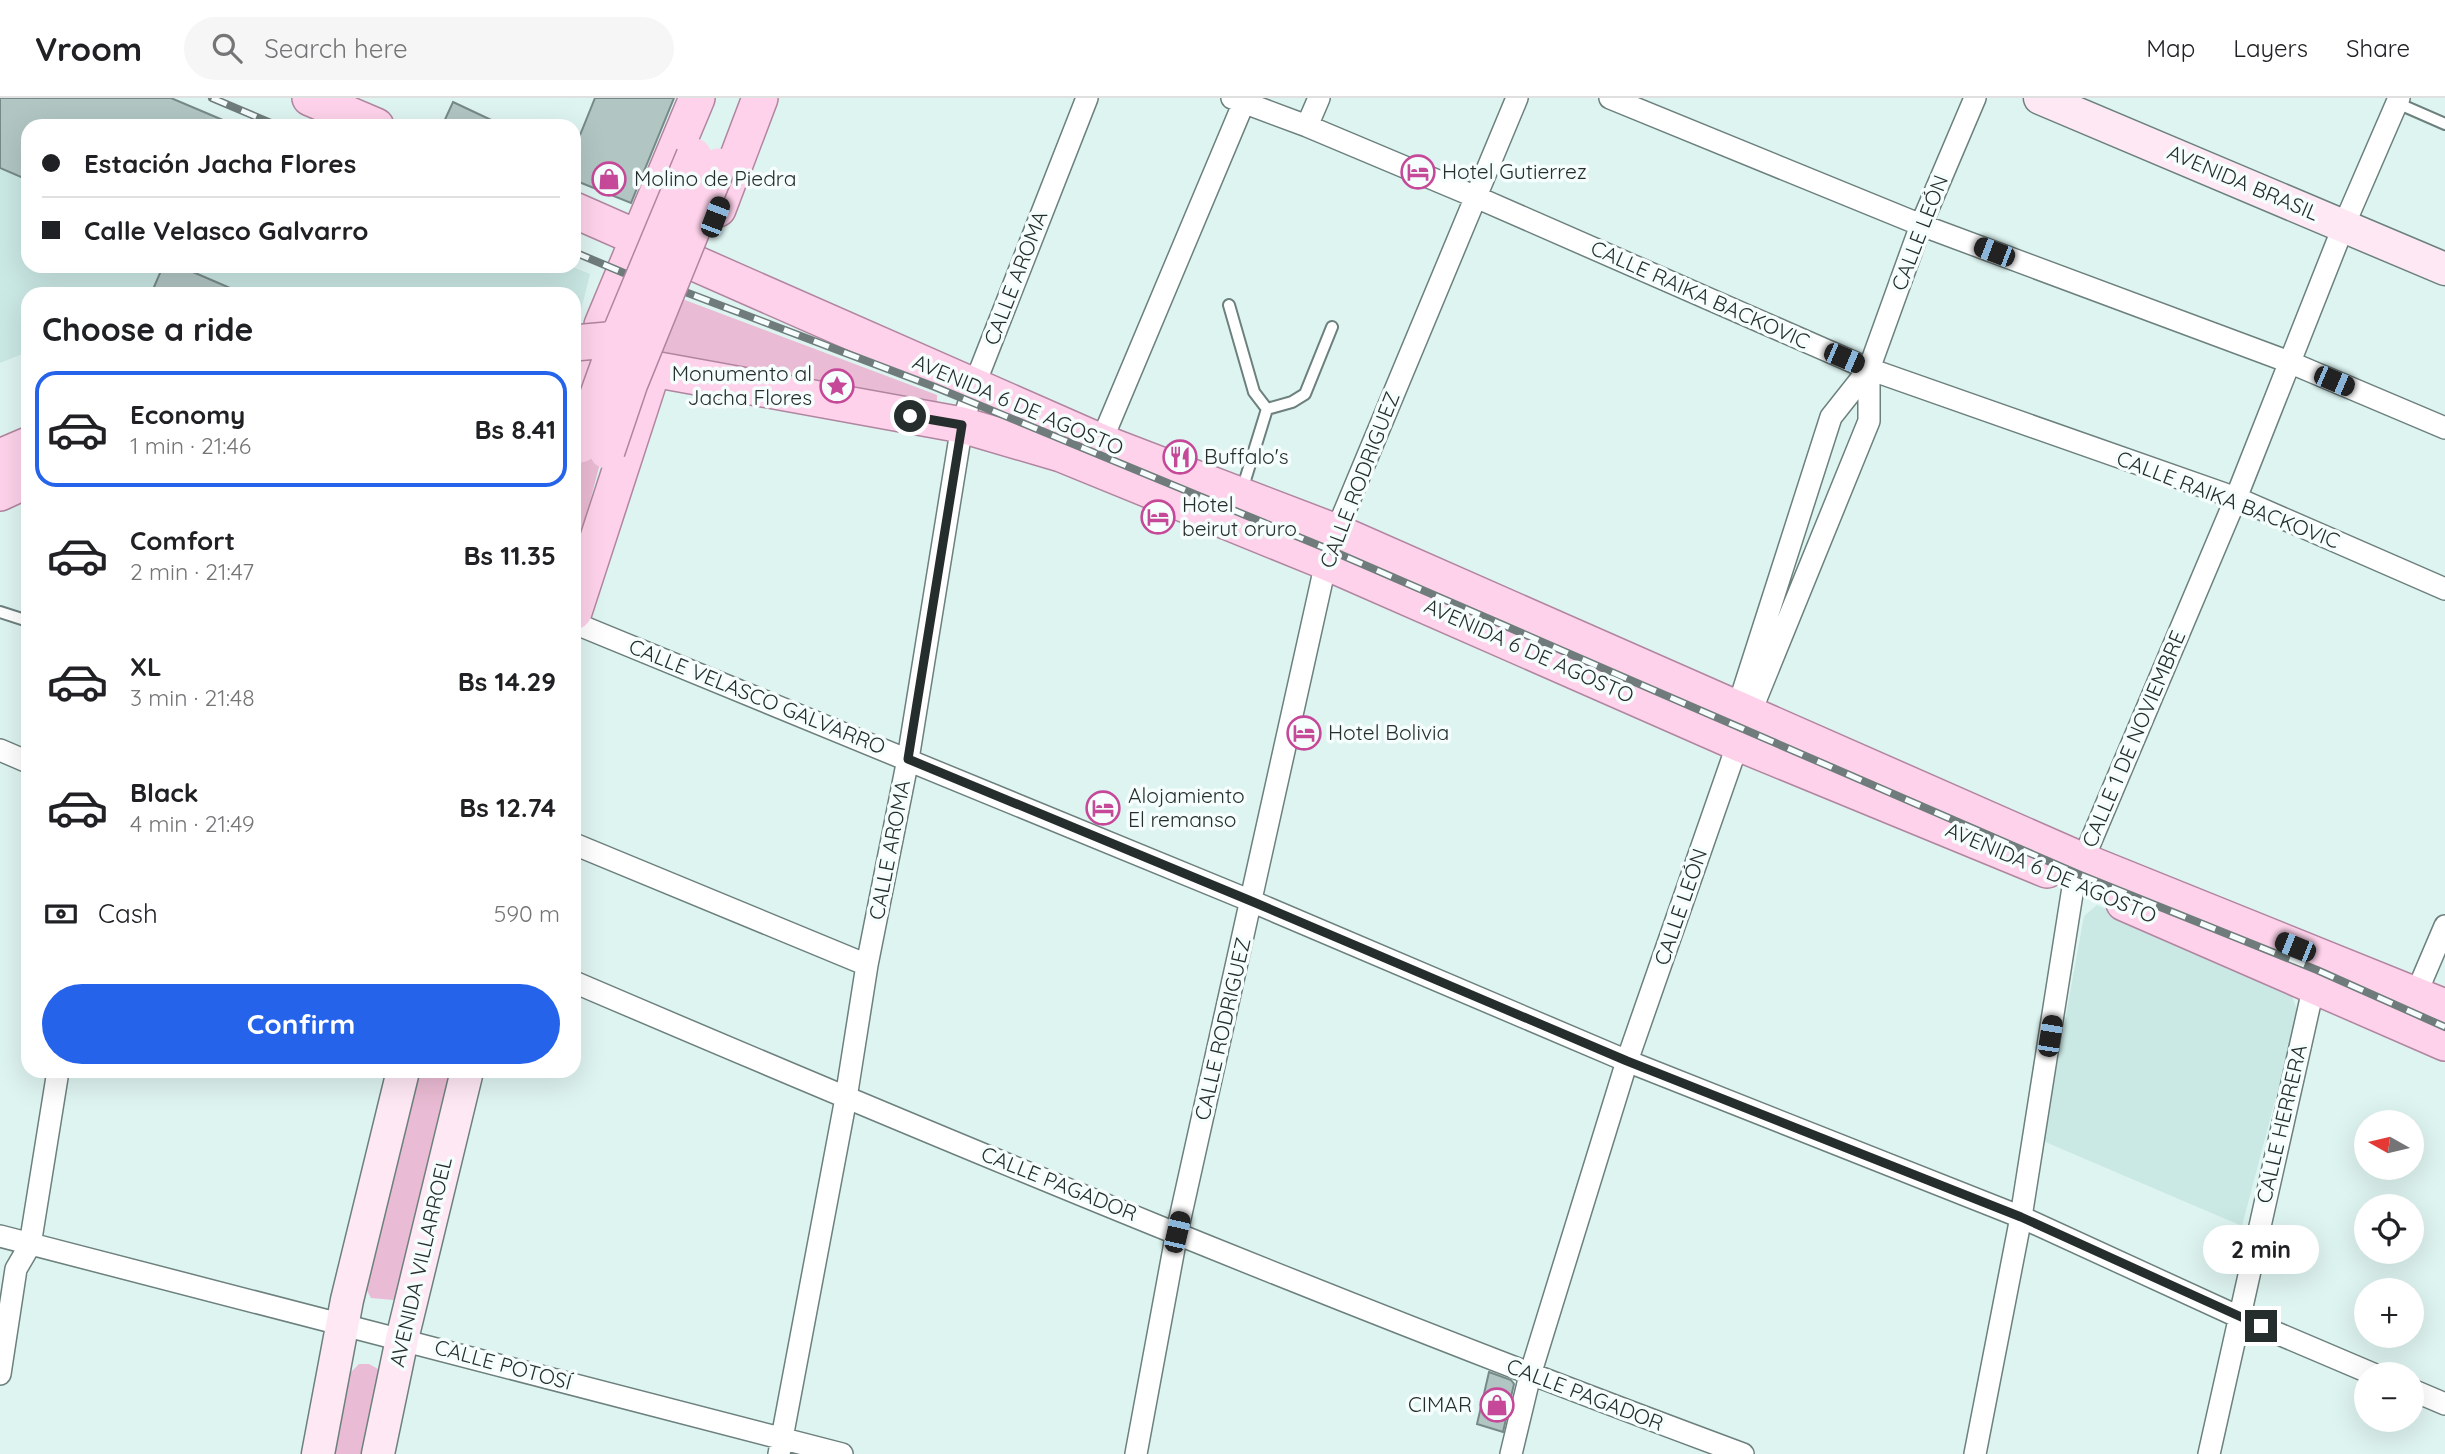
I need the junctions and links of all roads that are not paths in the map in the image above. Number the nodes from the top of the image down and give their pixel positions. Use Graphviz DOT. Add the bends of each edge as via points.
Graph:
graph roads {
  1 [pos="310,98"];
  2 [pos="697,98"];
  3 [pos="717,98"];
  4 [pos="745,98"];
  5 [pos="760,98"];
  6 [pos="1087,98"];
  7 [pos="1319,98"];
  8 [pos="1517,98"];
  9 [pos="1610,98"];
  10 [pos="1975,98"];
  11 [pos="2039,98"];
  12 [pos="1239,99"];
  13 [pos="2398,101"];
  14 [pos="360,119"];
  15 [pos="2445,124"];
  16 [pos="1307,126"];
  17 [pos="706,161"];
  18 [pos="1476,197"];
  19 [pos="581,213"];
  20 [pos="1921,225"];
  21 [pos="2344,225"];
  22 [pos="638,238"];
  23 [pos="697,264"];
  24 [pos="2445,268"];
  25 [pos="1229,305"];
  26 [pos="1332,327"];
  27 [pos="619,336"];
  28 [pos="2289,362"];
  29 [pos="653,369"];
  30 [pos="1869,369"];
  31 [pos="584,372"];
  32 [pos="974,386"];
  33 [pos="1267,409"];
  34 [pos="962,425"];
  35 [pos="2445,428"];
  36 [pos="1101,442"];
  37 [pos="21,448"];
  38 [pos="587,454"];
  39 [pos="0,457"];
  40 [pos="21,484"];
  41 [pos="0,493"];
  42 [pos="1241,496"];
  43 [pos="2236,498"];
  44 [pos="581,508"];
  45 [pos="1331,547"];
  46 [pos="2445,589"];
  47 [pos="581,590"];
  48 [pos="0,612"];
  49 [pos="21,619"];
  50 [pos="581,626"];
  51 [pos="1742,721"];
  52 [pos="0,750"];
  53 [pos="21,759"];
  54 [pos="908,759"];
  55 [pos="581,847"];
  56 [pos="2079,871"];
  57 [pos="1251,901"];
  58 [pos="2445,926"];
  59 [pos="867,965"];
  60 [pos="2316,971"];
  61 [pos="581,985"];
  62 [pos="2430,1001"];
  63 [pos="2445,1043"];
  64 [pos="1627,1061"];
  65 [pos="57,1078"];
  66 [pos="401,1078"];
  67 [pos="465,1078"];
  68 [pos="846,1098"];
  69 [pos="2021,1217"];
  70 [pos="1177,1232"];
  71 [pos="0,1236"];
  72 [pos="30,1245"];
  73 [pos="2239,1317"];
  74 [pos="343,1324"];
  75 [pos="402,1339"];
  76 [pos="2354,1366"];
  77 [pos="0,1374"];
  78 [pos="1530,1375"];
  79 [pos="2424,1395"];
  80 [pos="2445,1404"];
  81 [pos="780,1446"];
  82 [pos="318,1454"];
  83 [pos="378,1454"];
  84 [pos="842,1454"];
  85 [pos="1136,1454"];
  86 [pos="1511,1454"];
  87 [pos="1743,1454"];
  88 [pos="1975,1454"];
  89 [pos="2209,1454"];
  1 -- 14 [label="main road"];
  2 -- 22 [label="main road"];
  3 -- 17 [label="main road"];
  4 -- 17 [label="main road"];
  5 -- 23 [label="main road"];
  6 -- 32 [label="street, CALLE AROMA"];
  7 -- 16 [label="street"];
  8 -- 18 [label="street, CALLE RODRIGUEZ"];
  9 -- 20 [label="street"];
  10 -- 20 [label="street, CALLE LEÓN"];
  11 -- 21 [label="main road, AVENIDA BRASIL"];
  12 -- 16 [label="street, CALLE RAIKA BACKOVIC"];
  12 -- 36 [label="street"];
  13 -- 15 [label="lane"];
  13 -- 21 [label="street, CALLE 1 DE NOVIEMBRE"];
  16 -- 18 [label="street, CALLE RAIKA BACKOVIC"];
  17 -- 27 [label="main road, bridge"];
  17 -- 38 [label="main road, bridge" via="634,373"];
  18 -- 30 [label="street, CALLE RAIKA BACKOVIC"];
  18 -- 45 [label="street, CALLE RODRIGUEZ"];
  19 -- 22 [label="main road, AVENIDA 6 DE AGOSTO"];
  20 -- 28 [label="street"];
  20 -- 30 [label="street, CALLE LEÓN"];
  21 -- 24 [label="main road, AVENIDA BRASIL"];
  21 -- 28 [label="street, CALLE 1 DE NOVIEMBRE"];
  22 -- 23 [label="main road, AVENIDA 6 DE AGOSTO"];
  22 -- 31 [label="main road" via="602,325 605,364"];
  23 -- 32 [label="main road, AVENIDA 6 DE AGOSTO"];
  25 -- 33 [label="lane" via="1254,392"];
  26 -- 33 [label="lane" via="1305,394"];
  27 -- 31 [label="main road, bridge" via="608,340"];
  27 -- 38 [label="main road, bridge"];
  28 -- 35 [label="street"];
  28 -- 43 [label="street, CALLE 1 DE NOVIEMBRE"];
  29 -- 31 [label="main road, AVENIDA 6 DE AGOSTO"];
  29 -- 34 [label="main road, AVENIDA 6 DE AGOSTO"];
  29 -- 47 [label="main road"];
  30 -- 43 [label="street, CALLE RAIKA BACKOVIC"];
  30 -- 51 [label="street, CALLE LEÓN" via="1869,421"];
  30 -- 51 [label="street, CALLE LEÓN" via="1831,417"];
  32 -- 34 [label="street, CALLE AROMA"];
  32 -- 36 [label="main road, AVENIDA 6 DE AGOSTO"];
  33 -- 42 [label="lane"];
  34 -- 45 [label="main road, AVENIDA 6 DE AGOSTO" via="1061,454"];
  34 -- 54 [label="street, CALLE AROMA"];
  36 -- 42 [label="main road, AVENIDA 6 DE AGOSTO"];
  37 -- 39 [label="main road"];
  38 -- 44 [label="main road"];
  40 -- 41 [label="main road"];
  42 -- 45 [label="main road, AVENIDA 6 DE AGOSTO"];
  43 -- 46 [label="street, CALLE RAIKA BACKOVIC"];
  43 -- 56 [label="street, CALLE 1 DE NOVIEMBRE"];
  45 -- 51 [label="main road, AVENIDA 6 DE AGOSTO"];
  45 -- 57 [label="street, CALLE RODRIGUEZ"];
  48 -- 49 [label="lane"];
  50 -- 54 [label="street, CALLE VELASCO GALVARRO"];
  51 -- 56 [label="main road, AVENIDA 6 DE AGOSTO"];
  51 -- 64 [label="street, CALLE LEÓN"];
  52 -- 53 [label="street"];
  54 -- 57 [label="street, CALLE VELASCO GALVARRO"];
  54 -- 59 [label="street, CALLE AROMA"];
  55 -- 59 [label="street"];
  56 -- 60 [label="main road, AVENIDA 6 DE AGOSTO"];
  56 -- 69 [label="street, CALLE 1 DE NOVIEMBRE"];
  57 -- 64 [label="street, CALLE VELASCO GALVARRO"];
  57 -- 70 [label="street, CALLE RODRIGUEZ"];
  58 -- 62 [label="street"];
  59 -- 68 [label="street, CALLE AROMA"];
  60 -- 62 [label="main road, AVENIDA 6 DE AGOSTO"];
  60 -- 63 [label="main road, AVENIDA 6 DE AGOSTO"];
  60 -- 73 [label="street, CALLE HERRERA"];
  61 -- 68 [label="street, CALLE PAGADOR"];
  64 -- 69 [label="street, CALLE VELASCO GALVARRO"];
  64 -- 78 [label="street, CALLE LEÓN"];
  65 -- 72 [label="street"];
  66 -- 74 [label="main road"];
  67 -- 75 [label="main road, AVENIDA VILLARROEL"];
  68 -- 70 [label="street, CALLE PAGADOR"];
  68 -- 81 [label="street, CALLE AROMA"];
  69 -- 73 [label="street, CALLE VELASCO GALVARRO"];
  69 -- 88 [label="street, CALLE 1 DE NOVIEMBRE"];
  70 -- 78 [label="street, CALLE PAGADOR"];
  70 -- 85 [label="street, CALLE RODRIGUEZ"];
  71 -- 72 [label="street, CALLE POTOSÍ"];
  72 -- 74 [label="street, CALLE POTOSÍ"];
  72 -- 77 [label="street" via="16,1269"];
  73 -- 76 [label="street, CALLE VELASCO GALVARRO"];
  73 -- 89 [label="street, CALLE HERRERA"];
  74 -- 75 [label="street, CALLE POTOSÍ"];
  74 -- 82 [label="main road"];
  75 -- 81 [label="street, CALLE POTOSÍ"];
  75 -- 83 [label="main road, AVENIDA VILLARROEL"];
  78 -- 86 [label="street, CALLE LEÓN"];
  78 -- 87 [label="street, CALLE PAGADOR"];
  79 -- 80 [label="street"];
  81 -- 84 [label="street, CALLE POTOSÍ"];
}
